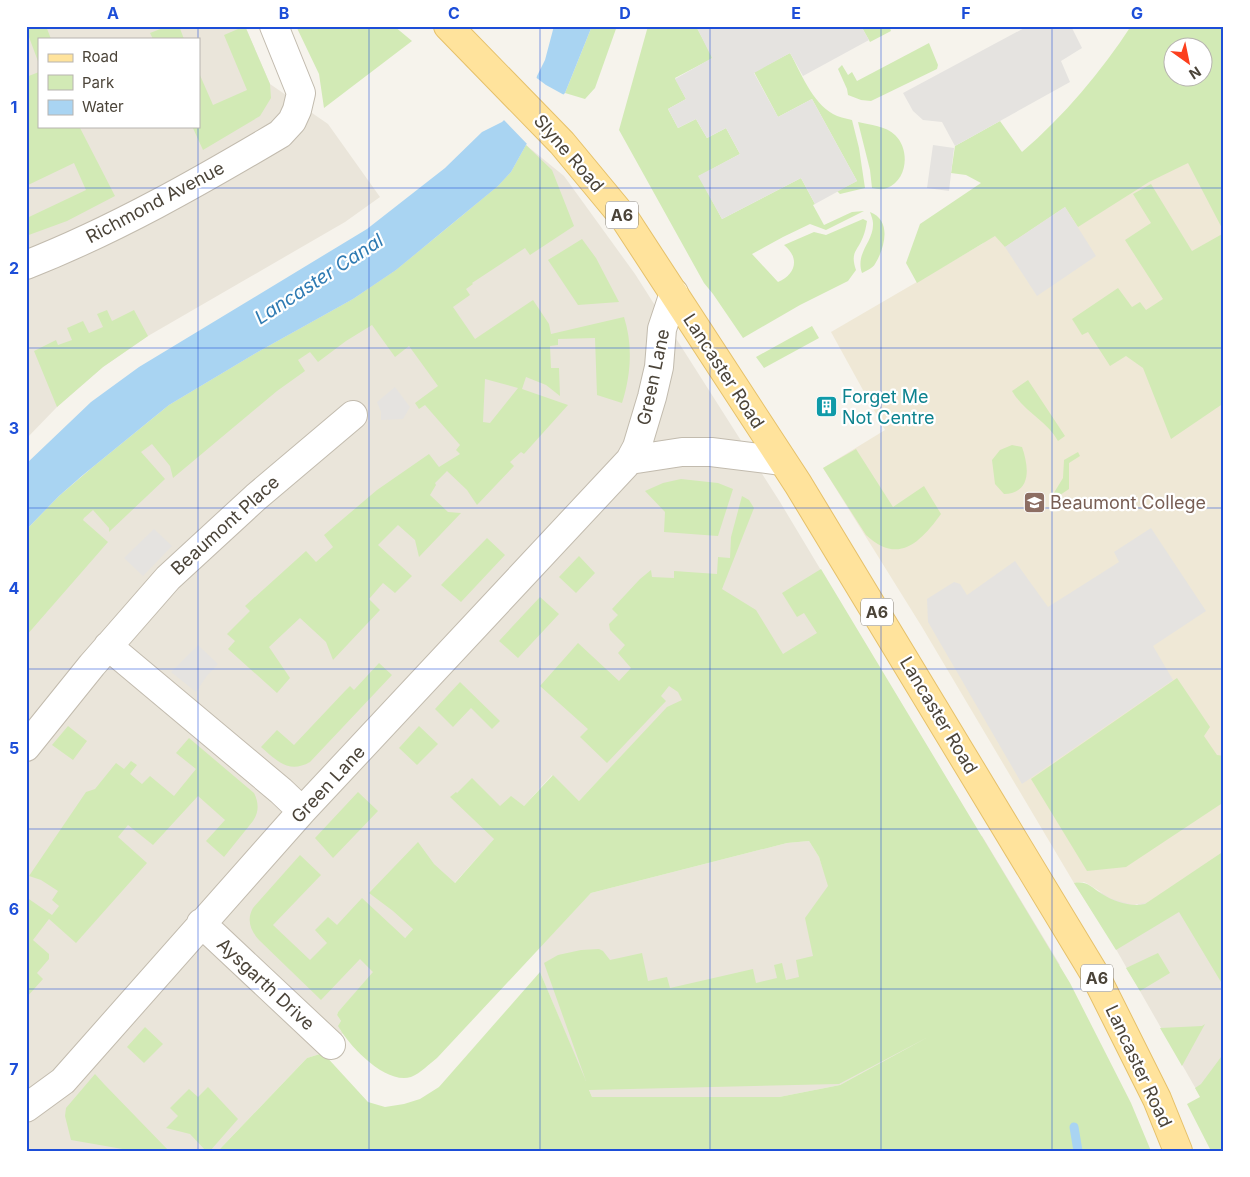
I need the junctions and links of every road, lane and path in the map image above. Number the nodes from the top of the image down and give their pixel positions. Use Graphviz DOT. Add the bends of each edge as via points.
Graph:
graph roads {
  1 [pos="274,26"];
  2 [pos="448,26"];
  3 [pos="26,264"];
  4 [pos="674,293"];
  5 [pos="353,415"];
  6 [pos="630,460"];
  7 [pos="782,461"];
  8 [pos="108,646"];
  9 [pos="26,747"];
  10 [pos="302,811"];
  11 [pos="201,923"];
  12 [pos="331,1045"];
  13 [pos="26,1108"];
  14 [pos="1178,1151"];
  1 -- 3 [label="street, Richmond Avenue" via="301,93 292,121 280,134 161,201"];
  2 -- 4 [label="main road, Slyne Road / A6" via="562,143 625,219"];
  4 -- 6 [label="street, Green Lane" via="662,329 659,367 652,397"];
  4 -- 7 [label="main road, Lancaster Road / A6"];
  5 -- 8 [label="street, Beaumont Place" via="256,496 168,578"];
  6 -- 7 [label="street" via="682,452 711,452"];
  6 -- 10 [label="street, Green Lane"];
  7 -- 14 [label="main road, Lancaster Road / A6" via="870,600 1094,973 1157,1099"];
  8 -- 9 [label="street, Beaumont Place"];
  8 -- 10 [label="street"];
  10 -- 11 [label="street, Green Lane"];
  11 -- 12 [label="street, Aysgarth Drive"];
  11 -- 13 [label="street, Green Lane" via="63,1082"];
}
